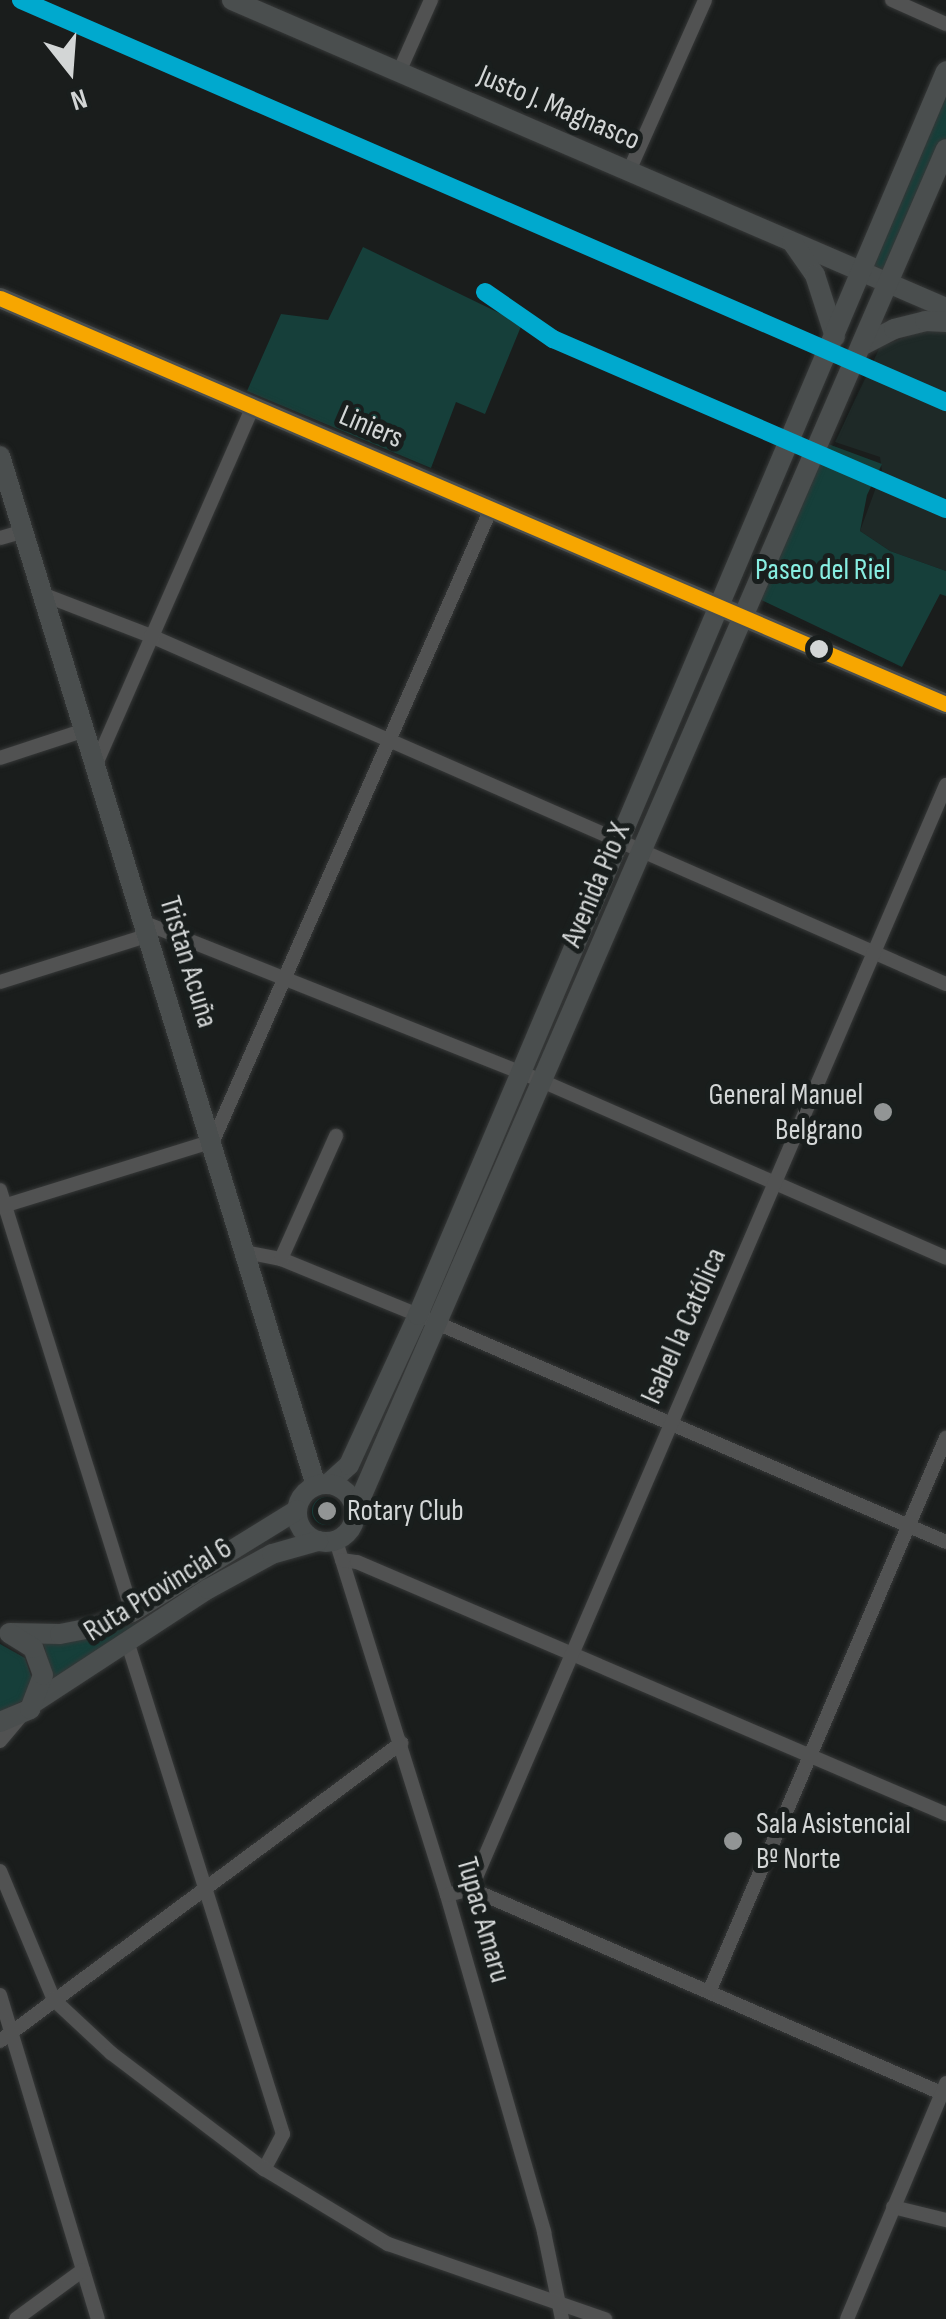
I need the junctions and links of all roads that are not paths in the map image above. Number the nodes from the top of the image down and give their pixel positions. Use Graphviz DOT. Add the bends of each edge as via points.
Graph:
graph roads {
  1 [pos="232,0"];
  2 [pos="430,0"];
  3 [pos="705,0"];
  4 [pos="892,0"];
  5 [pos="946,24"];
  6 [pos="946,71"];
  7 [pos="399,72"];
  8 [pos="946,149"];
  9 [pos="629,171"];
  10 [pos="791,240"];
  11 [pos="862,271"];
  12 [pos="886,282"];
  13 [pos="0,298"];
  14 [pos="946,308"];
  15 [pos="946,322"];
  16 [pos="835,337"];
  17 [pos="861,346"];
  18 [pos="252,408"];
  19 [pos="0,456"];
  20 [pos="490,510"];
  21 [pos="24,531"];
  22 [pos="0,538"];
  23 [pos="42,594"];
  24 [pos="720,607"];
  25 [pos="744,617"];
  26 [pos="150,636"];
  27 [pos="946,704"];
  28 [pos="85,730"];
  29 [pos="390,740"];
  30 [pos="0,758"];
  31 [pos="96,764"];
  32 [pos="946,785"];
  33 [pos="620,844"];
  34 [pos="642,854"];
  35 [pos="147,929"];
  36 [pos="873,954"];
  37 [pos="286,978"];
  38 [pos="0,982"];
  39 [pos="946,984"];
  40 [pos="523,1074"];
  41 [pos="544,1082"];
  42 [pos="336,1136"];
  43 [pos="213,1141"];
  44 [pos="776,1185"];
  45 [pos="0,1190"];
  46 [pos="2,1206"];
  47 [pos="245,1252"];
  48 [pos="946,1258"];
  49 [pos="281,1259"];
  50 [pos="418,1315"];
  51 [pos="440,1324"];
  52 [pos="672,1424"];
  53 [pos="946,1438"];
  54 [pos="322,1485"];
  55 [pos="297,1510"];
  56 [pos="356,1510"];
  57 [pos="908,1526"];
  58 [pos="946,1542"];
  59 [pos="332,1547"];
  60 [pos="132,1612"];
  61 [pos="5,1632"];
  62 [pos="128,1644"];
  63 [pos="573,1654"];
  64 [pos="15,1717"];
  65 [pos="0,1742"];
  66 [pos="402,1743"];
  67 [pos="810,1756"];
  68 [pos="946,1814"];
  69 [pos="0,1871"];
  70 [pos="471,1889"];
  71 [pos="207,1890"];
  72 [pos="447,1895"];
  73 [pos="709,1992"];
  74 [pos="0,1996"];
  75 [pos="54,2000"];
  76 [pos="6,2036"];
  77 [pos="944,2091"];
  78 [pos="264,2169"];
  79 [pos="893,2207"];
  80 [pos="946,2220"];
  81 [pos="84,2270"];
  82 [pos="561,2313"];
  83 [pos="16,2319"];
  84 [pos="98,2319"];
  85 [pos="604,2319"];
  86 [pos="847,2319"];
  1 -- 7 [label="main road, Justo J. Magnasco"];
  2 -- 7 [label="street"];
  3 -- 9 [label="street"];
  4 -- 5 [label="street"];
  6 -- 11 [label="main road, Avenida Pio X"];
  7 -- 9 [label="main road, Justo J. Magnasco"];
  8 -- 12 [label="main road, Avenida Pio X"];
  9 -- 10 [label="main road, Justo J. Magnasco"];
  10 -- 11 [label="main road, Justo J. Magnasco"];
  10 -- 16 [label="main road" via="815,275"];
  11 -- 12 [label="main road, Justo J. Magnasco"];
  11 -- 16 [label="main road, Avenida Pio X"];
  12 -- 14 [label="main road, Justo J. Magnasco"];
  12 -- 17 [label="main road, Avenida Pio X"];
  13 -- 18 [label="main road, Liniers"];
  15 -- 17 [label="main road" via="894,329"];
  16 -- 24 [label="main road, Avenida Pio X"];
  17 -- 25 [label="main road, Avenida Pio X"];
  18 -- 20 [label="main road, Liniers"];
  18 -- 26 [label="street"];
  19 -- 21 [label="main road, Tristan Acuña"];
  20 -- 24 [label="main road, Liniers"];
  20 -- 29 [label="street"];
  21 -- 22 [label="street"];
  21 -- 23 [label="main road, Tristan Acuña"];
  23 -- 26 [label="street"];
  23 -- 28 [label="main road, Tristan Acuña"];
  24 -- 25 [label="main road, Liniers"];
  24 -- 33 [label="main road, Avenida Pio X"];
  25 -- 27 [label="main road, Liniers"];
  25 -- 34 [label="main road, Avenida Pio X"];
  26 -- 29 [label="street"];
  26 -- 31 [label="street"];
  28 -- 30 [label="street"];
  28 -- 31 [label="main road, Tristan Acuña"];
  29 -- 33 [label="street"];
  29 -- 37 [label="street"];
  31 -- 35 [label="main road, Tristan Acuña"];
  32 -- 36 [label="street, Isabel la Católica"];
  33 -- 34 [label="street"];
  33 -- 40 [label="main road, Avenida Pio X"];
  34 -- 36 [label="street"];
  34 -- 41 [label="main road, Avenida Pio X"];
  35 -- 37 [label="street"];
  35 -- 38 [label="street"];
  35 -- 43 [label="main road, Tristan Acuña"];
  36 -- 39 [label="street"];
  36 -- 44 [label="street, Isabel la Católica"];
  37 -- 40 [label="street"];
  37 -- 43 [label="street"];
  40 -- 41 [label="street"];
  40 -- 50 [label="main road, Avenida Pio X"];
  41 -- 44 [label="street"];
  41 -- 51 [label="main road, Avenida Pio X"];
  42 -- 49 [label="street"];
  43 -- 46 [label="street"];
  43 -- 47 [label="main road, Tristan Acuña"];
  44 -- 48 [label="street"];
  44 -- 52 [label="street, Isabel la Católica"];
  45 -- 46 [label="street"];
  46 -- 60 [label="street"];
  47 -- 49 [label="street"];
  47 -- 54 [label="main road, Tristan Acuña"];
  49 -- 50 [label="street"];
  50 -- 51 [label="street"];
  50 -- 54 [label="main road, Avenida Pio X" via="350,1465"];
  51 -- 52 [label="street"];
  51 -- 56 [label="main road, Avenida Pio X"];
  52 -- 57 [label="street"];
  52 -- 63 [label="street, Isabel la Católica"];
  53 -- 57 [label="street"];
  54 -- 55 [label="main road" via="304,1495"];
  54 -- 56 [label="main road" via="349,1494"];
  55 -- 59 [label="main road" via="302,1529"];
  55 -- 60 [label="main road, Ruta Provincial 6"];
  56 -- 59 [label="main road" via="351,1528"];
  57 -- 58 [label="street"];
  57 -- 67 [label="street"];
  59 -- 62 [label="main road, Ruta Provincial 6" via="272,1554"];
  59 -- 63 [label="street"];
  59 -- 66 [label="street, Tupac Amaru"];
  60 -- 61 [label="main road, Ruta Provincial 6" via="60,1634"];
  61 -- 64 [label="main road" via="22,1639 40,1661 41,1689"];
  62 -- 64 [label="main road, Ruta Provincial 6"];
  62 -- 71 [label="street"];
  63 -- 67 [label="street"];
  63 -- 70 [label="street, Isabel la Católica"];
  64 -- 65 [label="street"];
  66 -- 71 [label="street"];
  66 -- 72 [label="street, Tupac Amaru"];
  67 -- 68 [label="street"];
  67 -- 73 [label="street"];
  69 -- 75 [label="street"];
  70 -- 72 [label="street"];
  70 -- 73 [label="street"];
  71 -- 75 [label="street"];
  71 -- 78 [label="street" via="284,2134"];
  72 -- 82 [label="street, Tupac Amaru"];
  73 -- 77 [label="street"];
  74 -- 76 [label="street"];
  75 -- 76 [label="street"];
  75 -- 78 [label="street" via="111,2053"];
  76 -- 81 [label="street"];
  77 -- 79 [label="street"];
  78 -- 82 [label="street" via="388,2244"];
  79 -- 80 [label="street"];
  79 -- 86 [label="street"];
  81 -- 83 [label="street"];
  81 -- 84 [label="street"];
  82 -- 85 [label="street"];
}
